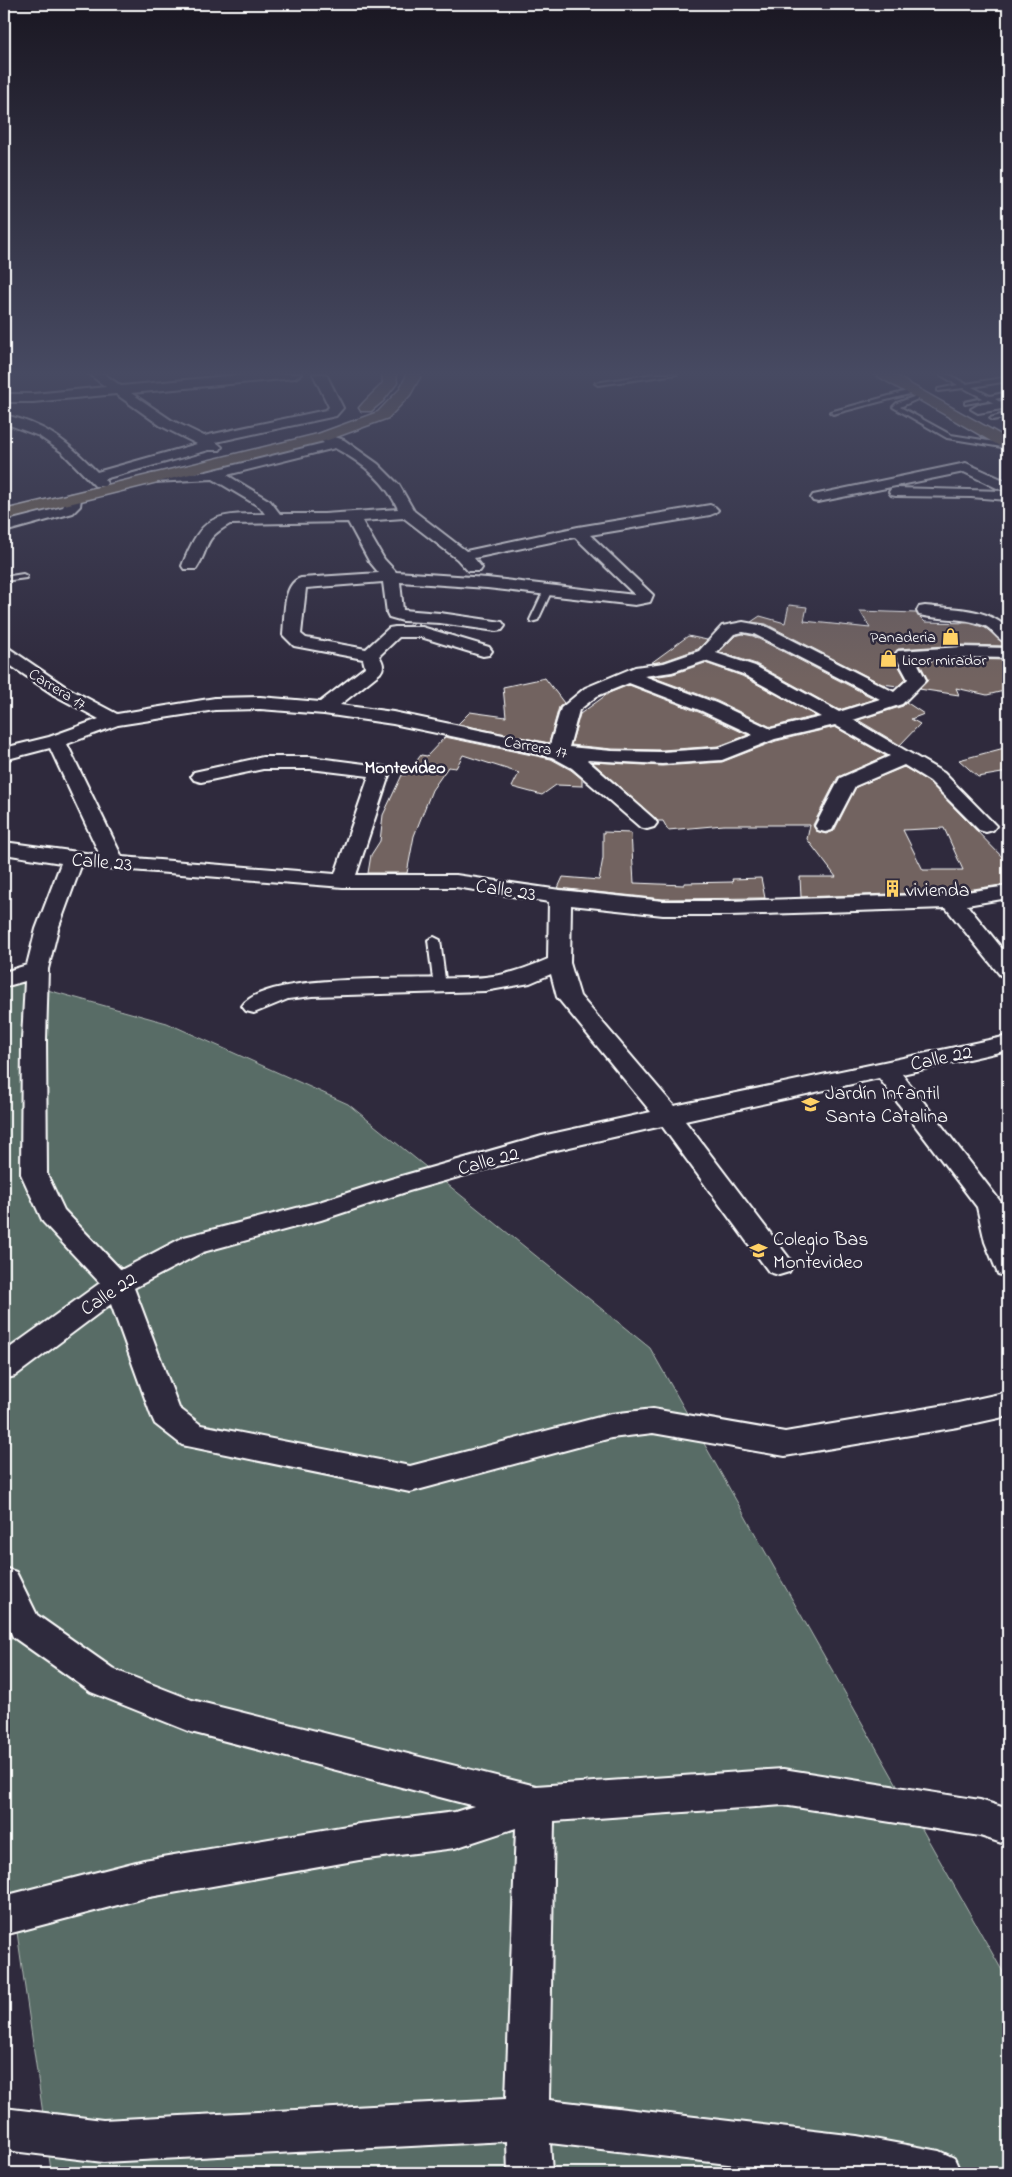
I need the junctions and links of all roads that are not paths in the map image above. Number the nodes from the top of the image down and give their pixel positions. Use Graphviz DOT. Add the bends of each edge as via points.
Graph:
graph roads {
  1 [pos="93,476"];
  2 [pos="110,476"];
  3 [pos="118,476"];
  4 [pos="164,476"];
  5 [pos="203,476"];
  6 [pos="218,476"];
  7 [pos="382,476"];
  8 [pos="922,476"];
  9 [pos="983,476"];
  10 [pos="154,478"];
  11 [pos="97,480"];
  12 [pos="889,482"];
  13 [pos="1008,488"];
  14 [pos="905,492"];
  15 [pos="1008,496"];
  16 [pos="74,498"];
  17 [pos="4,507"];
  18 [pos="710,510"];
  19 [pos="407,512"];
  20 [pos="4,515"];
  21 [pos="353,518"];
  22 [pos="276,519"];
  23 [pos="4,528"];
  24 [pos="578,532"];
  25 [pos="463,556"];
  26 [pos="190,566"];
  27 [pos="23,576"];
  28 [pos="391,577"];
  29 [pos="4,579"];
  30 [pos="486,584"];
  31 [pos="548,590"];
  32 [pos="925,611"];
  33 [pos="534,620"];
  34 [pos="496,626"];
  35 [pos="1008,638"];
  36 [pos="483,651"];
  37 [pos="4,653"];
  38 [pos="1008,653"];
  39 [pos="705,655"];
  40 [pos="370,656"];
  41 [pos="628,676"];
  42 [pos="896,700"];
  43 [pos="324,708"];
  44 [pos="114,720"];
  45 [pos="837,720"];
  46 [pos="769,735"];
  47 [pos="56,740"];
  48 [pos="558,752"];
  49 [pos="4,754"];
  50 [pos="904,757"];
  51 [pos="201,776"];
  52 [pos="648,823"];
  53 [pos="825,826"];
  54 [pos="986,826"];
  55 [pos="4,848"];
  56 [pos="73,859"];
  57 [pos="114,862"];
  58 [pos="343,881"];
  59 [pos="1008,892"];
  60 [pos="560,897"];
  61 [pos="952,901"];
  62 [pos="434,940"];
  63 [pos="559,963"];
  64 [pos="37,968"];
  65 [pos="1008,970"];
  66 [pos="4,980"];
  67 [pos="440,987"];
  68 [pos="254,1006"];
  69 [pos="1008,1043"];
  70 [pos="885,1069"];
  71 [pos="668,1116"];
  72 [pos="779,1265"];
  73 [pos="1008,1267"];
  74 [pos="118,1284"];
  75 [pos="4,1368"];
  76 [pos="1008,1404"];
  77 [pos="4,1582"];
  78 [pos="536,1804"];
  79 [pos="1008,1827"];
  80 [pos="4,1916"];
  81 [pos="527,2119"];
  82 [pos="4,2129"];
  83 [pos="859,2165"];
  84 [pos="530,2173"];
  85 [pos="939,2173"];
  1 -- 11 [label="street"];
  2 -- 11 [label="street"];
  3 -- 11 [label="highway"];
  4 -- 10 [label="highway"];
  5 -- 10 [label="street"];
  6 -- 22 [label="street" via="265,504"];
  7 -- 19 [label="street" via="404,502"];
  8 -- 12 [label="street"];
  9 -- 13 [label="street"];
  10 -- 16 [label="highway"];
  11 -- 17 [label="highway"];
  12 -- 14 [label="street"];
  12 -- 14 [label="street" via="818,498 827,503"];
  14 -- 15 [label="street"];
  16 -- 20 [label="highway"];
  16 -- 23 [label="street" via="68,510"];
  18 -- 24 [label="street"];
  19 -- 21 [label="street"];
  19 -- 25 [label="street"];
  21 -- 22 [label="street"];
  21 -- 28 [label="street" via="377,561"];
  22 -- 26 [label="street" via="227,519 219,523 200,542"];
  24 -- 25 [label="street"];
  24 -- 31 [label="street" via="645,595 644,598 635,600"];
  25 -- 30 [label="street"];
  27 -- 29 [label="lane"];
  28 -- 30 [label="street"];
  28 -- 34 [label="street" via="395,613"];
  28 -- 40 [label="street" via="301,582 296,588 292,635 300,642"];
  30 -- 31 [label="street"];
  31 -- 33 [label="lane"];
  32 -- 35 [label="street" via="972,616 992,622"];
  36 -- 40 [label="street" via="422,632 399,631"];
  37 -- 44 [label="street, Carrera 17" via="60,691"];
  38 -- 42 [label="street, Carrera 17" via="904,655 917,680"];
  39 -- 41 [label="street"];
  39 -- 42 [label="street" via="728,630 759,630"];
  39 -- 45 [label="street" via="749,670"];
  40 -- 43 [label="street" via="374,669"];
  41 -- 46 [label="street" via="709,707"];
  41 -- 48 [label="street" via="592,692 570,708"];
  42 -- 45 [label="street, Carrera 17"];
  43 -- 44 [label="street, Carrera 17" via="216,704"];
  43 -- 48 [label="street, Carrera 17" via="393,718"];
  44 -- 47 [label="street, Carrera 17"];
  45 -- 46 [label="street, Carrera 17"];
  45 -- 50 [label="street"];
  46 -- 48 [label="street, Carrera 17" via="722,754 662,758"];
  47 -- 49 [label="street, Carrera 17"];
  47 -- 57 [label="street"];
  48 -- 52 [label="street" via="579,764"];
  50 -- 53 [label="street" via="847,782"];
  50 -- 54 [label="street" via="937,777"];
  51 -- 58 [label="street" via="263,763 310,763 380,772"];
  55 -- 56 [label="street, Calle 23"];
  56 -- 57 [label="street, Calle 23"];
  56 -- 64 [label="street"];
  57 -- 58 [label="street, Calle 23"];
  58 -- 60 [label="street, Calle 23" via="456,881"];
  59 -- 61 [label="street, Calle 23"];
  60 -- 61 [label="street, Calle 23" via="689,908"];
  60 -- 63 [label="street"];
  61 -- 65 [label="street"];
  62 -- 67 [label="lane"];
  63 -- 67 [label="street" via="522,978"];
  63 -- 71 [label="street" via="568,997"];
  64 -- 66 [label="street"];
  64 -- 74 [label="street" via="34,1174 53,1215"];
  67 -- 68 [label="street" via="312,988 283,994"];
  69 -- 70 [label="street, Calle 22"];
  70 -- 71 [label="street, Calle 22"];
  70 -- 73 [label="street" via="990,1205"];
  71 -- 72 [label="street"];
  71 -- 74 [label="street, Calle 22" via="542,1145 194,1244"];
  74 -- 75 [label="street, Calle 22"];
  74 -- 76 [label="street" via="166,1415 193,1436 410,1479 611,1426 653,1421 785,1444"];
  77 -- 78 [label="street" via="26,1626 103,1681 191,1716"];
  78 -- 79 [label="street" via="783,1787 980,1818"];
  78 -- 80 [label="street" via="455,1830 359,1842 144,1879"];
  78 -- 81 [label="street"];
  81 -- 82 [label="street" via="104,2140"];
  81 -- 83 [label="street"];
  81 -- 84 [label="street"];
  83 -- 85 [label="street"];
}
